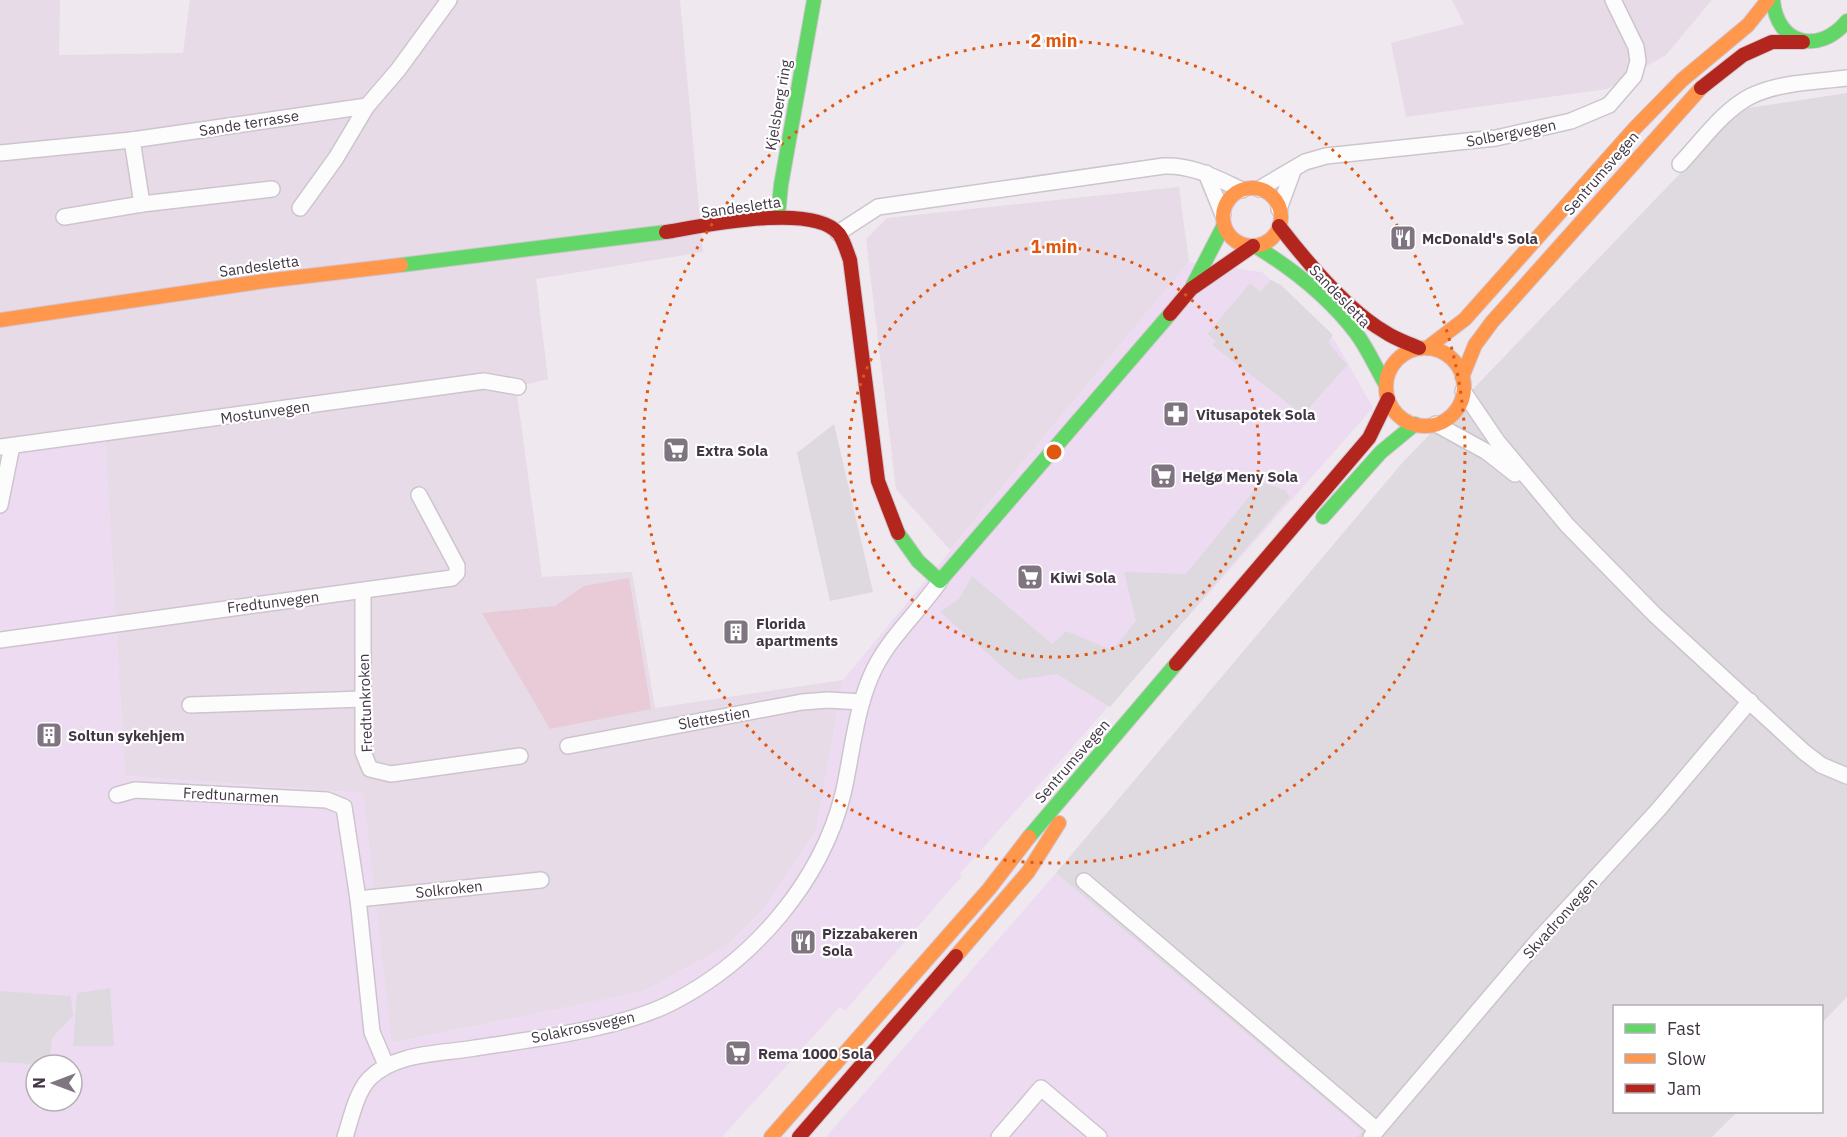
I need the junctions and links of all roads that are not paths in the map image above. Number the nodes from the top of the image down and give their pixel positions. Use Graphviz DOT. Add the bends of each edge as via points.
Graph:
graph roads {
  1 [pos="449,0"];
  2 [pos="814,0"];
  3 [pos="1613,0"];
  4 [pos="1768,0"];
  5 [pos="1773,0"];
  6 [pos="1847,21"];
  7 [pos="1840,36"];
  8 [pos="1803,42"];
  9 [pos="1847,78"];
  10 [pos="367,106"];
  11 [pos="132,140"];
  12 [pos="0,153"];
  13 [pos="1680,164"];
  14 [pos="1293,171"];
  15 [pos="1206,173"];
  16 [pos="272,189"];
  17 [pos="1258,189"];
  18 [pos="1242,190"];
  19 [pos="142,204"];
  20 [pos="300,208"];
  21 [pos="1279,209"];
  22 [pos="778,216"];
  23 [pos="64,217"];
  24 [pos="1223,220"];
  25 [pos="1279,226"];
  26 [pos="838,233"];
  27 [pos="1254,246"];
  28 [pos="1191,289"];
  29 [pos="0,320"];
  30 [pos="1423,348"];
  31 [pos="1463,384"];
  32 [pos="518,387"];
  33 [pos="1387,392"];
  34 [pos="1415,424"];
  35 [pos="1436,424"];
  36 [pos="6,446"];
  37 [pos="1534,489"];
  38 [pos="419,495"];
  39 [pos="0,505"];
  40 [pos="1310,531"];
  41 [pos="940,581"];
  42 [pos="363,591"];
  43 [pos="0,640"];
  44 [pos="363,699"];
  45 [pos="1750,701"];
  46 [pos="861,702"];
  47 [pos="190,705"];
  48 [pos="568,746"];
  49 [pos="520,756"];
  50 [pos="1847,776"];
  51 [pos="117,795"];
  52 [pos="1079,800"];
  53 [pos="541,880"];
  54 [pos="1084,881"];
  55 [pos="358,899"];
  56 [pos="386,1065"];
  57 [pos="1374,1133"];
  58 [pos="345,1137"];
  59 [pos="771,1137"];
  60 [pos="799,1137"];
  61 [pos="999,1137"];
  62 [pos="1099,1137"];
  1 -- 10 [label="street"];
  2 -- 22 [label="main road, Kjelsberg ring"];
  3 -- 14 [label="street, Solbergvegen" via="1636,47 1638,61 1634,76 1609,105 1571,121 1496,138 1326,156 1305,162"];
  4 -- 30 [label="main road, Sentrumsvegen" via="1748,25 1682,80 1635,128 1465,319"];
  5 -- 8 [label="main road" via="1776,21 1785,32"];
  6 -- 7 [label="main road"];
  7 -- 8 [label="main road, Sentrumsvegen" via="1818,43"];
  8 -- 31 [label="main road, Sentrumsvegen" via="1772,42 1743,55 1695,93 1492,322 1475,345"];
  9 -- 13 [label="street" via="1771,88 1749,97 1722,119"];
  10 -- 11 [label="street, Sande terrasse"];
  10 -- 20 [label="street"];
  11 -- 12 [label="street, Sande terrasse"];
  11 -- 19 [label="street"];
  14 -- 17 [label="street, Solbergvegen"];
  14 -- 21 [label="street"];
  15 -- 18 [label="street"];
  15 -- 24 [label="street"];
  15 -- 26 [label="street" via="1164,166 878,207"];
  16 -- 19 [label="street"];
  17 -- 18 [label="main road"];
  17 -- 21 [label="main road" via="1268,193"];
  18 -- 24 [label="main road" via="1229,200"];
  19 -- 23 [label="street"];
  21 -- 25 [label="main road"];
  22 -- 26 [label="main road, Sandesletta" via="814,221"];
  22 -- 29 [label="main road, Sandesletta" via="547,249 265,281"];
  24 -- 27 [label="main road, Sandesletta" via="1230,237 1240,244"];
  24 -- 28 [label="main road"];
  25 -- 27 [label="main road" via="1274,236"];
  25 -- 30 [label="main road, Sandesletta" via="1309,265 1345,299 1384,332"];
  26 -- 41 [label="main road" via="850,260 884,504 910,553"];
  27 -- 28 [label="main road"];
  27 -- 33 [label="main road, Sandesletta" via="1285,264 1342,319 1365,346"];
  28 -- 41 [label="main road"];
  30 -- 31 [label="main road" via="1450,357"];
  30 -- 33 [label="main road, Sentrumsvegen" via="1400,357 1388,374"];
  31 -- 35 [label="main road, Sentrumsvegen" via="1455,411"];
  31 -- 37 [label="street"];
  32 -- 36 [label="street, Mostunvegen" via="484,381"];
  33 -- 34 [label="main road" via="1394,410"];
  33 -- 59 [label="main road, Sentrumsvegen" via="1369,438 988,889"];
  34 -- 35 [label="main road"];
  34 -- 40 [label="main road" via="1381,452"];
  35 -- 37 [label="street" via="1487,452"];
  36 -- 39 [label="street, Mostunvegen"];
  37 -- 45 [label="street" via="1655,615"];
  38 -- 42 [label="street, Fredtunvegen" via="457,566 457,573 447,579"];
  41 -- 46 [label="street, Solakrossvegen" via="884,652"];
  42 -- 43 [label="street, Fredtunvegen"];
  42 -- 44 [label="street, Fredtunkroken"];
  44 -- 47 [label="street"];
  44 -- 49 [label="street, Fredtunkroken" via="363,752 370,769 391,774"];
  45 -- 50 [label="street" via="1821,765"];
  45 -- 57 [label="street, Skvadronvegen"];
  46 -- 48 [label="street, Slettestien" via="802,702"];
  46 -- 56 [label="street, Solakrossvegen" via="834,826 816,865 788,906 727,966 673,1002 626,1021"];
  51 -- 55 [label="street, Fredtunarmen" via="135,790 327,800 344,807"];
  52 -- 60 [label="main road, Sentrumsvegen" via="1050,834 1028,872"];
  53 -- 55 [label="street, Solkroken"];
  54 -- 57 [label="street"];
  55 -- 56 [label="street" via="372,1032"];
  56 -- 58 [label="street, Solakrossvegen" via="364,1086"];
  61 -- 62 [label="street" via="1041,1088"];
}
